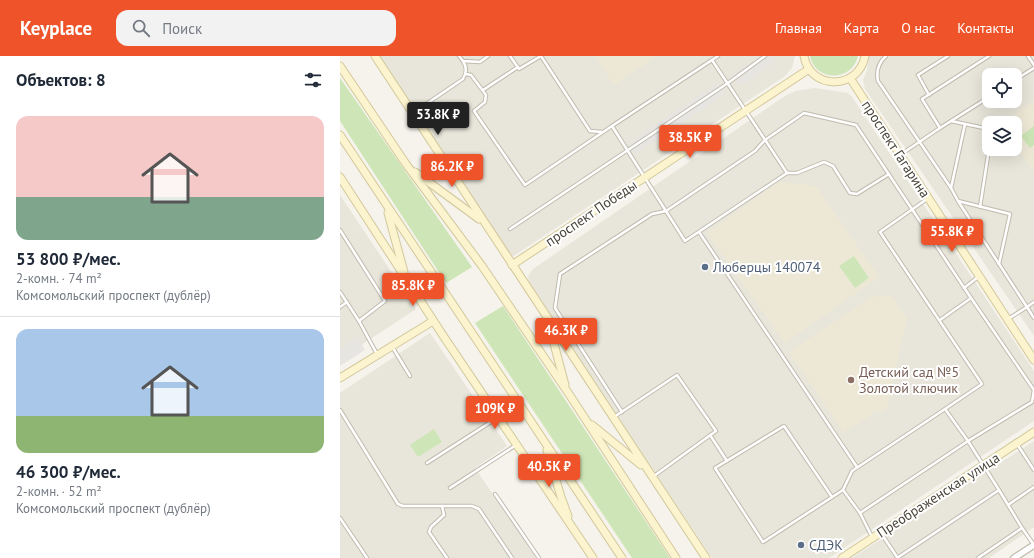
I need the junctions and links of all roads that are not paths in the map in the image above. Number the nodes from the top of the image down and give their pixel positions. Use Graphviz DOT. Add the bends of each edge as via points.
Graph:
graph roads {
  1 [pos="459,56"];
  2 [pos="488,56"];
  3 [pos="510,56"];
  4 [pos="541,56"];
  5 [pos="718,56"];
  6 [pos="765,56"];
  7 [pos="804,56"];
  8 [pos="865,56"];
  9 [pos="886,56"];
  10 [pos="948,56"];
  11 [pos="989,56"];
  12 [pos="1028,56"];
  13 [pos="376,57"];
  14 [pos="463,60"];
  15 [pos="712,60"];
  16 [pos="340,66"];
  17 [pos="518,67"];
  18 [pos="1034,67"];
  19 [pos="809,69"];
  20 [pos="466,74"];
  21 [pos="1022,75"];
  22 [pos="850,78"];
  23 [pos="728,83"];
  24 [pos="483,90"];
  25 [pos="929,95"];
  26 [pos="982,101"];
  27 [pos="746,111"];
  28 [pos="412,113"];
  29 [pos="951,121"];
  30 [pos="965,124"];
  31 [pos="612,126"];
  32 [pos="940,128"];
  33 [pos="982,128"];
  34 [pos="603,132"];
  35 [pos="340,135"];
  36 [pos="765,140"];
  37 [pos="919,142"];
  38 [pos="628,151"];
  39 [pos="900,155"];
  40 [pos="988,156"];
  41 [pos="406,164"];
  42 [pos="787,173"];
  43 [pos="889,174"];
  44 [pos="644,178"];
  45 [pos="341,180"];
  46 [pos="951,188"];
  47 [pos="928,199"];
  48 [pos="958,201"];
  49 [pos="385,203"];
  50 [pos="980,206"];
  51 [pos="913,209"];
  52 [pos="666,211"];
  53 [pos="486,226"];
  54 [pos="510,229"];
  55 [pos="340,230"];
  56 [pos="699,232"];
  57 [pos="999,264"];
  58 [pos="512,266"];
  59 [pos="979,276"];
  60 [pos="408,284"];
  61 [pos="964,288"];
  62 [pos="340,292"];
  63 [pos="971,298"];
  64 [pos="347,302"];
  65 [pos="1034,302"];
  66 [pos="340,307"];
  67 [pos="1027,307"];
  68 [pos="547,318"];
  69 [pos="1034,318"];
  70 [pos="940,320"];
  71 [pos="1007,320"];
  72 [pos="359,321"];
  73 [pos="434,321"];
  74 [pos="392,346"];
  75 [pos="377,354"];
  76 [pos="1034,360"];
  77 [pos="410,376"];
  78 [pos="340,378"];
  79 [pos="566,391"];
  80 [pos="945,409"];
  81 [pos="340,410"];
  82 [pos="622,412"];
  83 [pos="498,418"];
  84 [pos="612,418"];
  85 [pos="586,420"];
  86 [pos="1034,432"];
  87 [pos="710,435"];
  88 [pos="968,441"];
  89 [pos="545,442"];
  90 [pos="1017,444"];
  91 [pos="516,445"];
  92 [pos="727,461"];
  93 [pos="427,463"];
  94 [pos="984,465"];
  95 [pos="857,467"];
  96 [pos="647,470"];
  97 [pos="1034,470"];
  98 [pos="652,478"];
  99 [pos="1034,487"];
  100 [pos="450,488"];
  101 [pos="843,490"];
  102 [pos="999,490"];
  103 [pos="495,494"];
  104 [pos="832,497"];
  105 [pos="1008,505"];
  106 [pos="442,506"];
  107 [pos="860,513"];
  108 [pos="340,518"];
  109 [pos="573,528"];
  110 [pos="1022,528"];
  111 [pos="881,533"];
  112 [pos="872,538"];
  113 [pos="1034,545"];
  114 [pos="367,558"];
  115 [pos="447,558"];
  116 [pos="512,558"];
  117 [pos="539,558"];
  118 [pos="593,558"];
  119 [pos="622,558"];
  120 [pos="676,558"];
  121 [pos="706,558"];
  122 [pos="842,558"];
  123 [pos="897,558"];
  124 [pos="978,558"];
  125 [pos="1014,558"];
  1 -- 14 [label="lane"];
  2 -- 14 [label="lane" via="480,62"];
  3 -- 17 [label="lane"];
  4 -- 17 [label="lane" via="519,69"];
  4 -- 34 [label="lane" via="590,131"];
  5 -- 15 [label="lane"];
  6 -- 23 [label="lane"];
  7 -- 19 [label="street"];
  8 -- 22 [label="street" via="860,69"];
  9 -- 37 [label="lane" via="876,74 878,81"];
  10 -- 25 [label="lane" via="918,75"];
  11 -- 25 [label="lane"];
  12 -- 18 [label="lane"];
  13 -- 28 [label="street"];
  14 -- 20 [label="lane"];
  15 -- 23 [label="lane"];
  15 -- 31 [label="lane"];
  16 -- 41 [label="street"];
  17 -- 24 [label="lane"];
  18 -- 21 [label="lane"];
  19 -- 22 [label="street" via="815,76 828,82 842,82"];
  19 -- 27 [label="street, проспект Победы"];
  20 -- 24 [label="lane" via="471,74"];
  20 -- 28 [label="lane" via="464,79"];
  22 -- 39 [label="street, проспект Гагарина"];
  23 -- 27 [label="lane"];
  23 -- 38 [label="lane"];
  24 -- 34 [label="lane" via="487,99 474,111 525,185"];
  25 -- 32 [label="lane" via="922,99"];
  26 -- 29 [label="lane"];
  27 -- 36 [label="lane"];
  27 -- 44 [label="street, проспект Победы"];
  28 -- 53 [label="street"];
  29 -- 30 [label="lane"];
  29 -- 32 [label="lane"];
  30 -- 33 [label="lane"];
  30 -- 46 [label="lane"];
  31 -- 34 [label="lane"];
  31 -- 38 [label="lane"];
  32 -- 37 [label="lane"];
  35 -- 49 [label="street"];
  36 -- 42 [label="lane"];
  36 -- 43 [label="lane" via="804,113 856,125"];
  36 -- 52 [label="lane" via="755,151"];
  37 -- 39 [label="lane"];
  37 -- 46 [label="lane"];
  38 -- 44 [label="lane"];
  38 -- 54 [label="lane"];
  39 -- 47 [label="street, проспект Гагарина"];
  40 -- 50 [label="lane"];
  41 -- 53 [label="street"];
  41 -- 79 [label="street" via="482,266"];
  42 -- 43 [label="lane" via="797,173 824,162 833,166 850,193 857,194"];
  42 -- 56 [label="lane"];
  43 -- 51 [label="lane"];
  44 -- 52 [label="lane"];
  44 -- 58 [label="street, проспект Победы"];
  45 -- 60 [label="street"];
  46 -- 48 [label="lane"];
  47 -- 51 [label="lane"];
  47 -- 59 [label="street, проспект Гагарина"];
  48 -- 50 [label="lane"];
  48 -- 57 [label="lane"];
  49 -- 60 [label="street"];
  49 -- 89 [label="street"];
  50 -- 57 [label="lane" via="1010,214"];
  51 -- 61 [label="lane"];
  51 -- 70 [label="lane" via="880,232"];
  52 -- 56 [label="lane" via="685,241"];
  52 -- 82 [label="lane" via="652,214 560,274 555,308"];
  53 -- 58 [label="street"];
  55 -- 72 [label="lane" via="385,301"];
  56 -- 95 [label="lane"];
  57 -- 67 [label="lane"];
  58 -- 68 [label="street"];
  59 -- 61 [label="lane"];
  59 -- 71 [label="street, проспект Гагарина"];
  60 -- 73 [label="street"];
  61 -- 63 [label="lane"];
  62 -- 64 [label="lane"];
  63 -- 70 [label="lane"];
  63 -- 88 [label="lane" via="1034,390 1032,402"];
  64 -- 66 [label="lane"];
  64 -- 72 [label="lane"];
  65 -- 67 [label="lane"];
  67 -- 69 [label="lane"];
  67 -- 71 [label="lane"];
  68 -- 79 [label="street"];
  68 -- 84 [label="street"];
  70 -- 80 [label="lane" via="982,384"];
  71 -- 76 [label="street, проспект Гагарина"];
  72 -- 75 [label="lane"];
  73 -- 74 [label="street"];
  73 -- 83 [label="street"];
  74 -- 75 [label="street"];
  74 -- 77 [label="lane"];
  75 -- 78 [label="street"];
  79 -- 85 [label="street"];
  80 -- 88 [label="lane"];
  80 -- 95 [label="lane"];
  81 -- 106 [label="lane" via="398,504"];
  82 -- 84 [label="lane"];
  82 -- 87 [label="lane" via="677,375 716,431"];
  83 -- 91 [label="street"];
  83 -- 93 [label="lane"];
  84 -- 96 [label="street"];
  85 -- 96 [label="street"];
  85 -- 120 [label="street"];
  86 -- 90 [label="street, Преображенская улица"];
  87 -- 92 [label="lane"];
  87 -- 98 [label="lane"];
  88 -- 94 [label="lane"];
  88 -- 107 [label="lane"];
  89 -- 109 [label="street"];
  89 -- 119 [label="street"];
  90 -- 94 [label="street, Преображенская улица"];
  90 -- 97 [label="lane"];
  91 -- 100 [label="lane"];
  91 -- 109 [label="street"];
  92 -- 104 [label="lane" via="784,426"];
  92 -- 104 [label="lane" via="715,468 763,542"];
  94 -- 102 [label="lane"];
  94 -- 111 [label="street, Преображенская улица"];
  95 -- 101 [label="lane" via="852,471"];
  96 -- 98 [label="street"];
  98 -- 121 [label="street"];
  99 -- 105 [label="lane"];
  101 -- 104 [label="lane"];
  101 -- 107 [label="lane"];
  102 -- 105 [label="lane"];
  102 -- 123 [label="lane"];
  103 -- 117 [label="lane"];
  105 -- 110 [label="lane"];
  106 -- 115 [label="lane" via="444,515 429,532"];
  106 -- 116 [label="lane" via="472,506 479,509"];
  107 -- 112 [label="lane"];
  108 -- 114 [label="lane"];
  109 -- 118 [label="street"];
  110 -- 113 [label="lane"];
  110 -- 124 [label="lane"];
  111 -- 112 [label="street, Преображенская улица"];
  111 -- 123 [label="lane"];
  112 -- 122 [label="street, Преображенская улица"];
  113 -- 125 [label="street"];
}
